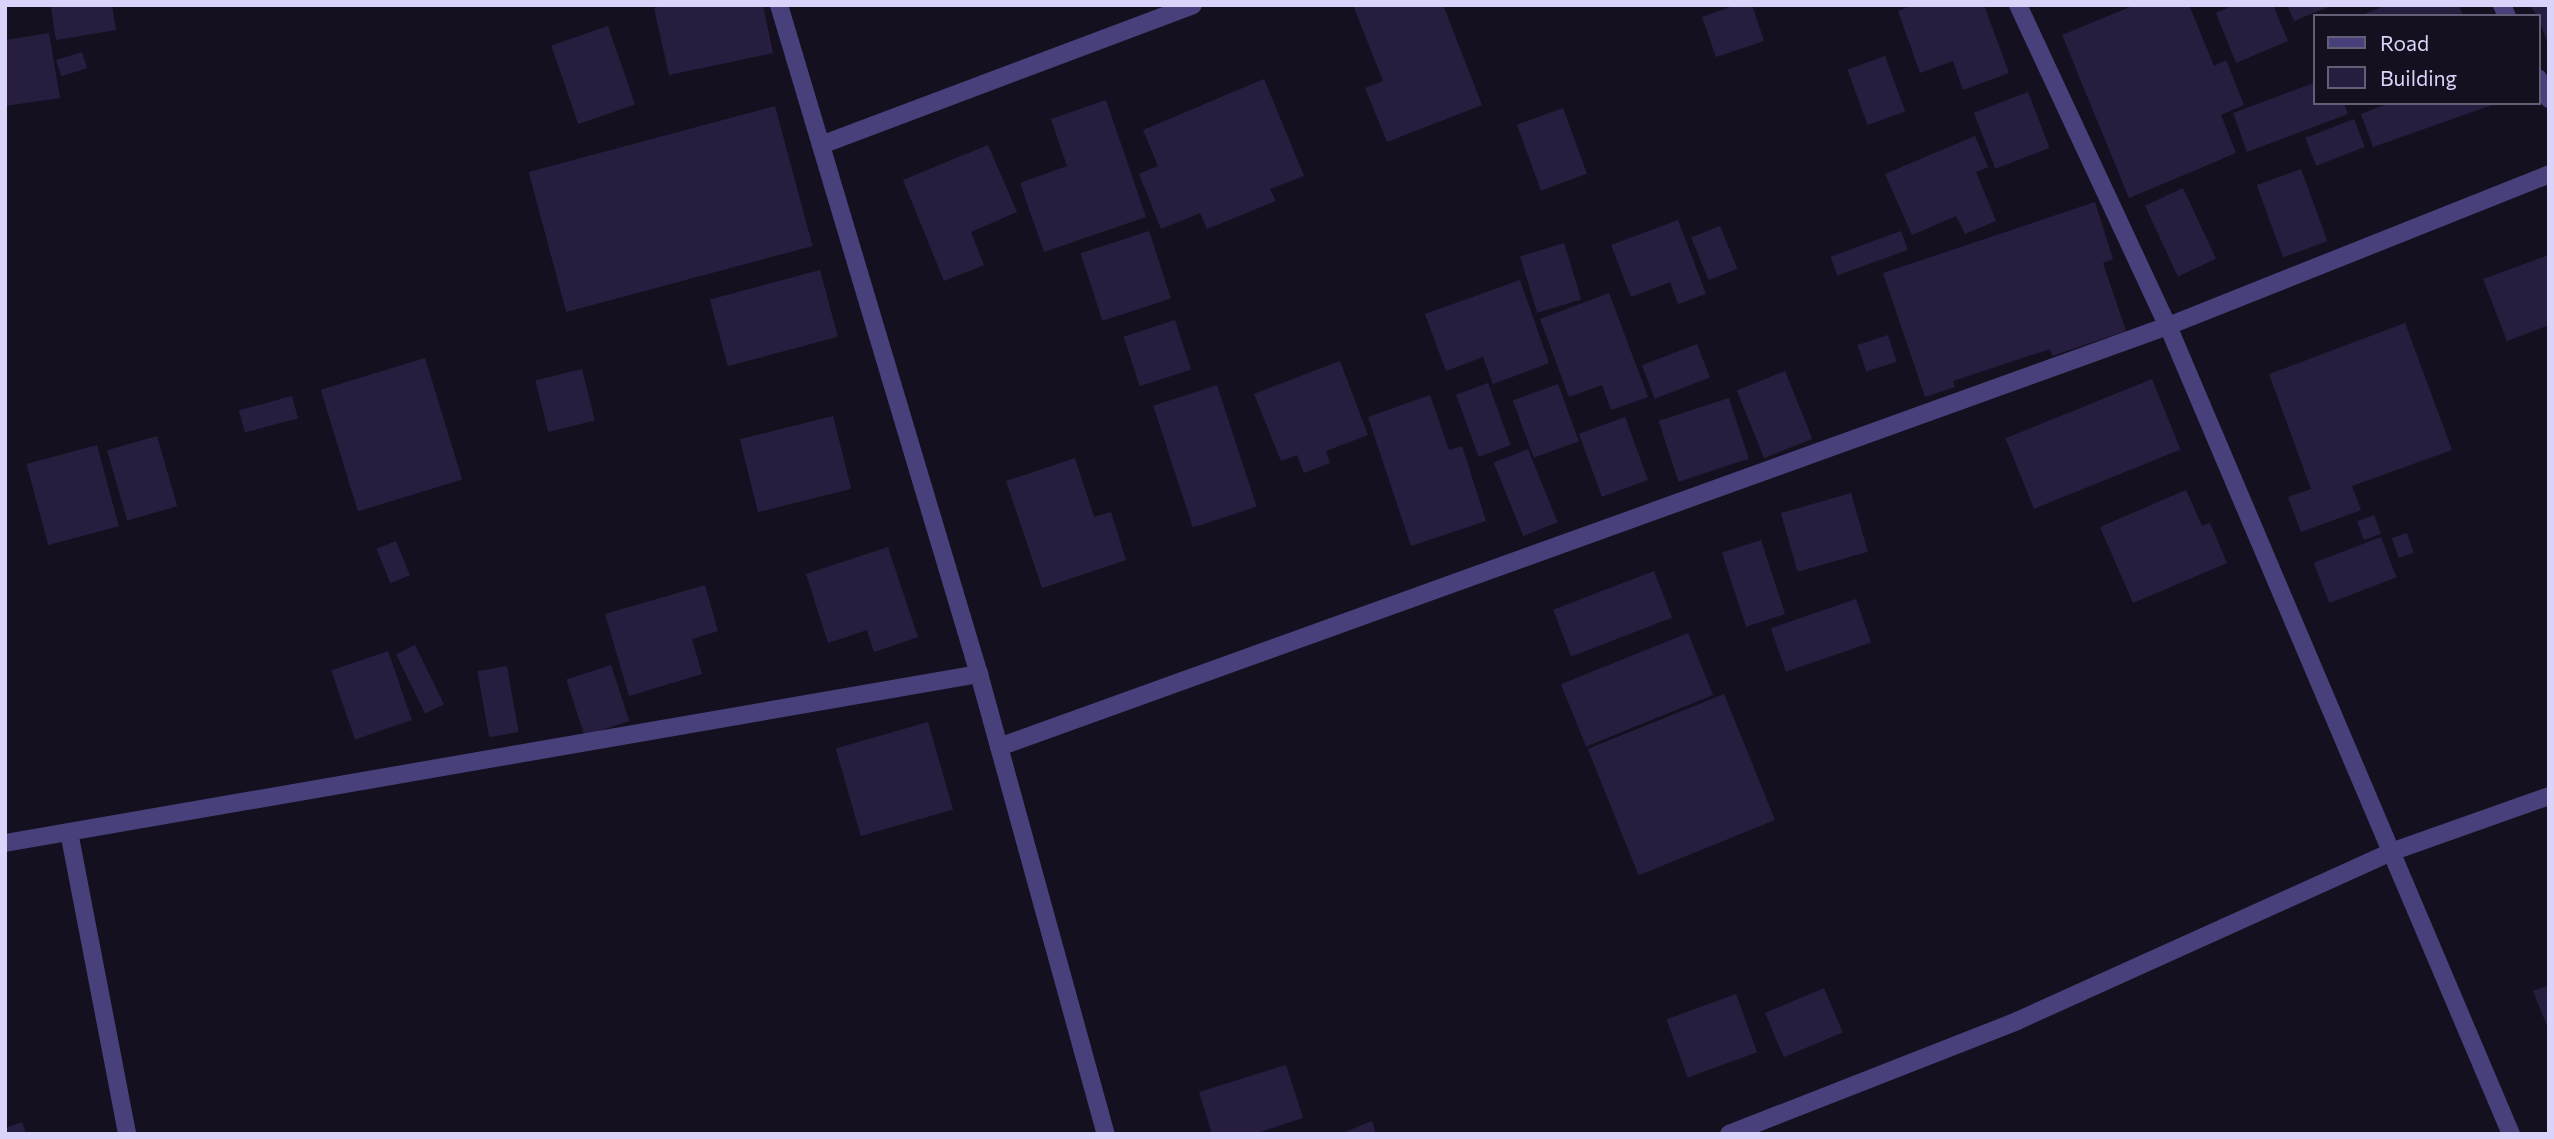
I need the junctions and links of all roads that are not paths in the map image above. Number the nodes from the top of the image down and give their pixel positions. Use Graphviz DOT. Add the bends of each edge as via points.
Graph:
graph roads {
  1 [pos="779,5"];
  2 [pos="1193,5"];
  3 [pos="2018,5"];
  4 [pos="2540,82"];
  5 [pos="2549,99"];
  6 [pos="821,145"];
  7 [pos="2549,174"];
  8 [pos="2168,326"];
  9 [pos="979,674"];
  10 [pos="999,747"];
  11 [pos="2549,796"];
  12 [pos="69,832"];
  13 [pos="5,843"];
  14 [pos="2391,852"];
  15 [pos="127,1134"];
  16 [pos="1106,1134"];
  17 [pos="1729,1134"];
  18 [pos="2511,1134"];
  1 -- 6 [label="street"];
  2 -- 6 [label="street"];
  3 -- 8 [label="street"];
  4 -- 5 [label="street"];
  6 -- 9 [label="street"];
  7 -- 8 [label="street"];
  8 -- 10 [label="street"];
  8 -- 14 [label="street"];
  9 -- 10 [label="street"];
  9 -- 12 [label="street"];
  10 -- 16 [label="street"];
  11 -- 14 [label="street"];
  12 -- 13 [label="street"];
  12 -- 15 [label="street"];
  14 -- 17 [label="street" via="2017,1021"];
  14 -- 18 [label="street"];
}
